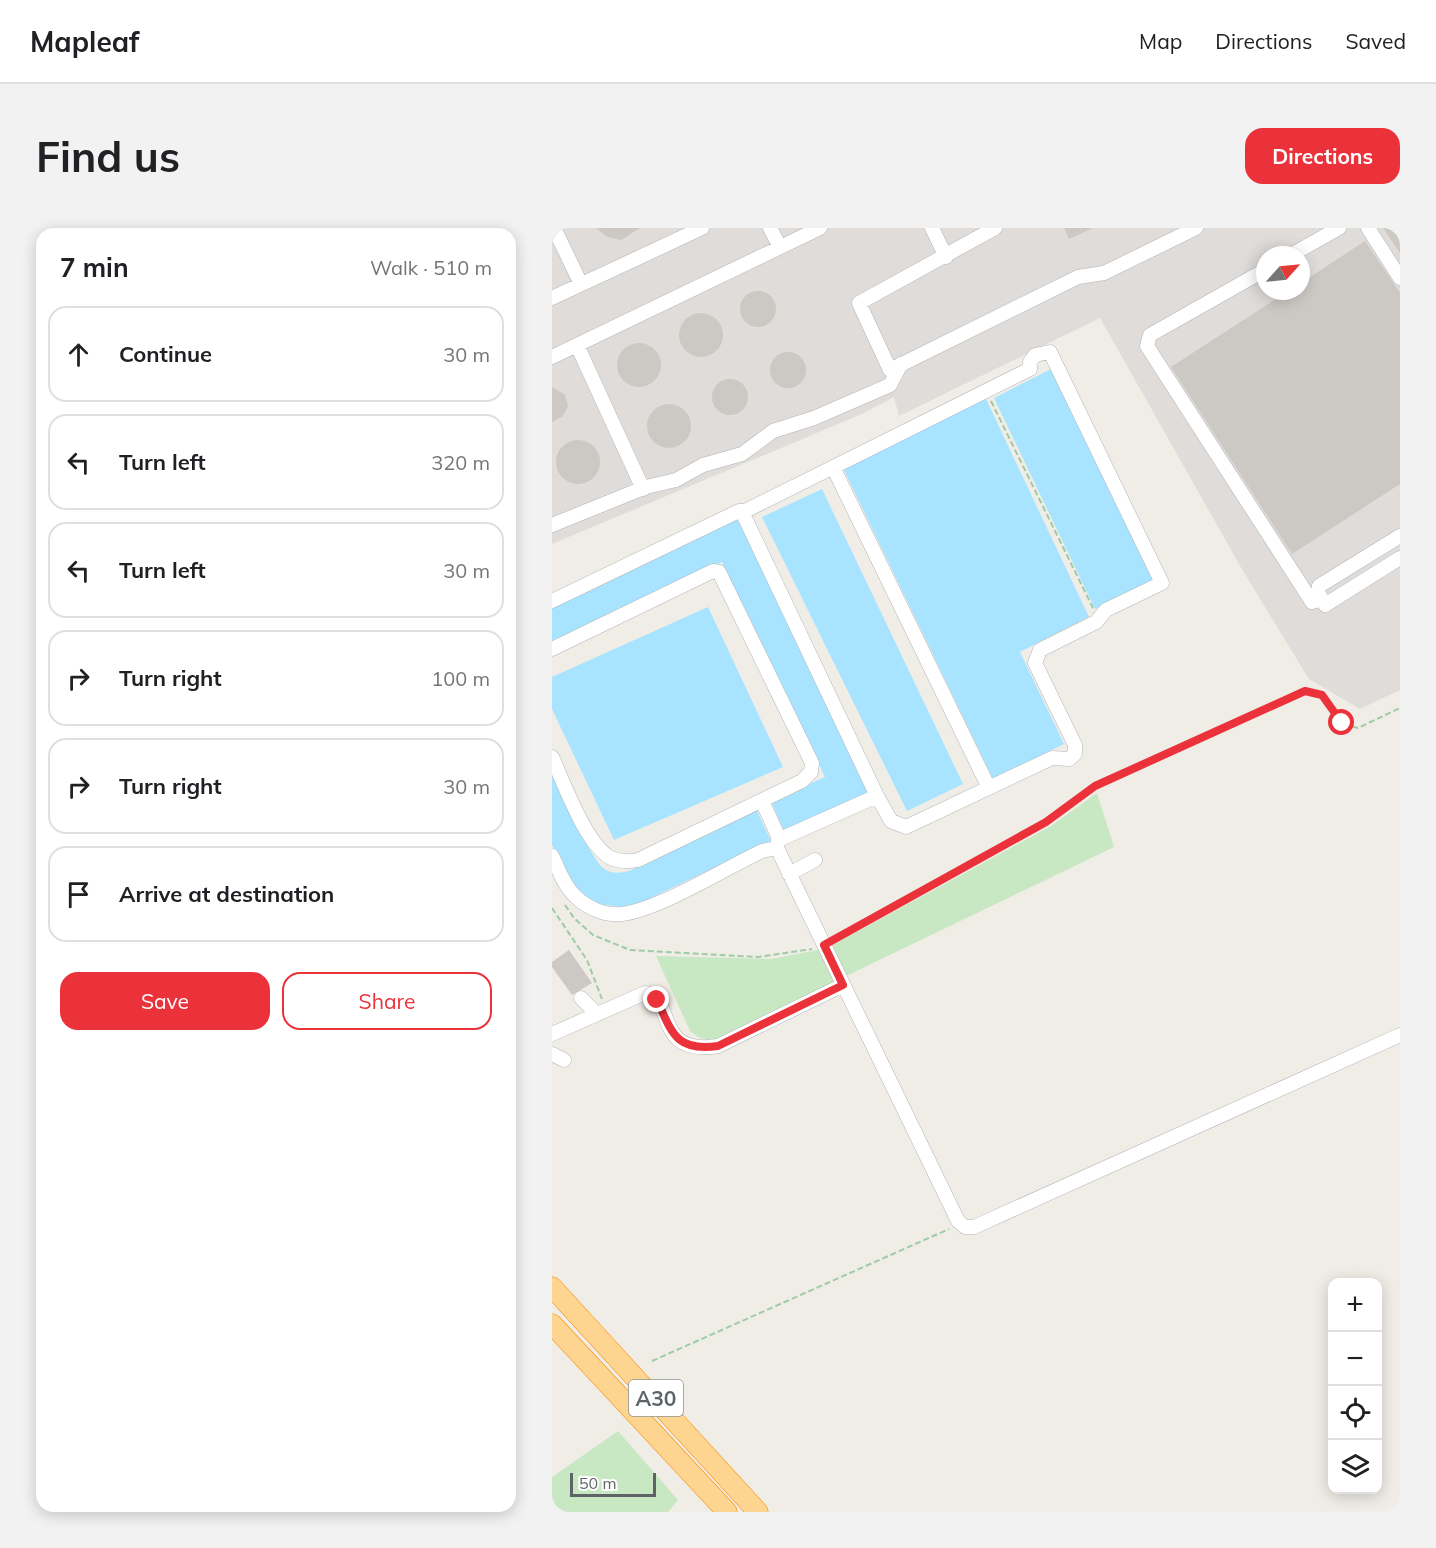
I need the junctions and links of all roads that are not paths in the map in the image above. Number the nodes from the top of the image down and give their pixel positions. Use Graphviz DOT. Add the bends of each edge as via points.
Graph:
graph roads {
  1 [pos="554,228"];
  2 [pos="702,228"];
  3 [pos="771,228"];
  4 [pos="820,228"];
  5 [pos="932,228"];
  6 [pos="994,228"];
  7 [pos="1196,228"];
  8 [pos="1339,228"];
  9 [pos="1368,228"];
  10 [pos="1307,246"];
  11 [pos="780,248"];
  12 [pos="946,257"];
  13 [pos="1256,275"];
  14 [pos="1400,278"];
  15 [pos="581,284"];
  16 [pos="552,298"];
  17 [pos="577,345"];
  18 [pos="552,357"];
  19 [pos="902,364"];
  20 [pos="833,467"];
  21 [pos="643,489"];
  22 [pos="746,511"];
  23 [pos="552,525"];
  24 [pos="1400,536"];
  25 [pos="1400,558"];
  26 [pos="1322,599"];
  27 [pos="552,601"];
  28 [pos="552,649"];
  29 [pos="552,757"];
  30 [pos="988,788"];
  31 [pos="877,796"];
  32 [pos="762,801"];
  33 [pos="778,844"];
  34 [pos="552,856"];
  35 [pos="815,860"];
  36 [pos="789,874"];
  37 [pos="843,985"];
  38 [pos="581,998"];
  39 [pos="601,1012"];
  40 [pos="552,1034"];
  41 [pos="1400,1035"];
  42 [pos="552,1287"];
  43 [pos="552,1324"];
  44 [pos="727,1512"];
  45 [pos="758,1512"];
  1 -- 15 [label="lane"];
  2 -- 15 [label="lane"];
  3 -- 11 [label="lane"];
  4 -- 11 [label="lane"];
  5 -- 12 [label="lane"];
  6 -- 12 [label="lane"];
  7 -- 19 [label="lane" via="1104,273 1078,277"];
  8 -- 10 [label="lane"];
  9 -- 14 [label="lane"];
  11 -- 17 [label="lane"];
  12 -- 19 [label="lane" via="859,303 890,370"];
  13 -- 26 [label="lane" via="1150,335 1147,346 1312,602"];
  15 -- 16 [label="lane"];
  17 -- 18 [label="lane"];
  17 -- 21 [label="lane"];
  19 -- 21 [label="lane" via="890,385 774,431 742,454"];
  20 -- 22 [label="lane"];
  20 -- 30 [label="lane"];
  20 -- 30 [label="lane" via="1030,369 1035,355 1043,351 1054,356 1162,583 1106,610 1098,619 1040,650 1035,663 1075,745 1075,753 1069,759 1052,758"];
  21 -- 23 [label="lane"];
  22 -- 27 [label="lane"];
  22 -- 31 [label="lane" via="744,516"];
  24 -- 26 [label="lane" via="1319,586"];
  25 -- 26 [label="lane" via="1325,605"];
  28 -- 32 [label="lane" via="713,571 719,572 812,763 811,772 802,781"];
  29 -- 32 [label="lane" via="593,843 609,857 624,862 638,860"];
  30 -- 31 [label="lane" via="906,827 891,821"];
  31 -- 33 [label="lane"];
  32 -- 33 [label="lane"];
  33 -- 34 [label="lane" via="651,905 620,914 603,912 575,897"];
  33 -- 36 [label="lane"];
  35 -- 36 [label="lane"];
  36 -- 37 [label="lane"];
  37 -- 39 [label="lane" via="718,1046 704,1048 690,1047 673,1034 651,994"];
  37 -- 41 [label="lane" via="960,1223 974,1227"];
  38 -- 39 [label="lane"];
  39 -- 40 [label="lane"];
  42 -- 45 [label="highway, A30"];
  43 -- 44 [label="highway, A30"];
}
